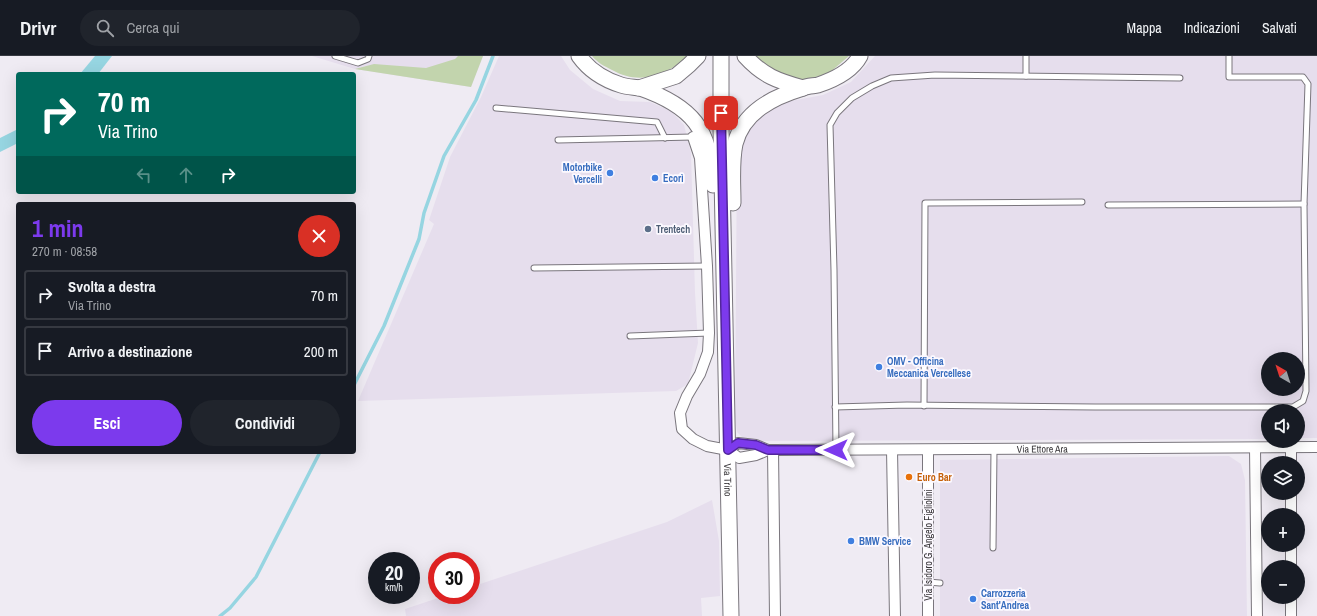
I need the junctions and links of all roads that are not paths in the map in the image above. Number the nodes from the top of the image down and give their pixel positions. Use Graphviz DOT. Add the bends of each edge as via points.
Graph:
graph roads {
  1 [pos="335,56"];
  2 [pos="369,56"];
  3 [pos="579,56"];
  4 [pos="698,56"];
  5 [pos="721,56"];
  6 [pos="745,56"];
  7 [pos="860,56"];
  8 [pos="1026,56"];
  9 [pos="1229,56"];
  10 [pos="1026,76"];
  11 [pos="1180,78"];
  12 [pos="639,88"];
  13 [pos="803,88"];
  14 [pos="496,108"];
  15 [pos="693,137"];
  16 [pos="665,138"];
  17 [pos="558,140"];
  18 [pos="1082,202"];
  19 [pos="1304,204"];
  20 [pos="1108,205"];
  21 [pos="707,266"];
  22 [pos="534,268"];
  23 [pos="725,273"];
  24 [pos="709,333"];
  25 [pos="630,336"];
  26 [pos="924,406"];
  27 [pos="836,408"];
  28 [pos="1305,447"];
  29 [pos="1317,447"];
  30 [pos="1255,448"];
  31 [pos="1261,448"];
  32 [pos="1291,448"];
  33 [pos="994,449"];
  34 [pos="728,450"];
  35 [pos="770,450"];
  36 [pos="836,450"];
  37 [pos="892,450"];
  38 [pos="928,450"];
  39 [pos="1291,456"];
  40 [pos="993,548"];
  41 [pos="928,582"];
  42 [pos="940,583"];
  43 [pos="1291,604"];
  44 [pos="731,616"];
  45 [pos="775,616"];
  46 [pos="895,616"];
  47 [pos="928,616"];
  48 [pos="1256,616"];
  49 [pos="1291,616"];
  1 -- 2 [label="lane" via="358,63"];
  3 -- 12 [label="main road" via="608,81"];
  4 -- 12 [label="main road" via="676,76"];
  5 -- 23 [label="main road, Via Trino"];
  6 -- 13 [label="main road" via="772,78"];
  7 -- 13 [label="main road" via="834,79"];
  8 -- 10 [label="lane"];
  9 -- 19 [label="lane" via="1229,77 1303,78 1308,84"];
  10 -- 11 [label="lane"];
  10 -- 27 [label="lane" via="935,75 891,78 852,98 830,124"];
  12 -- 23 [label="main road" via="677,104 698,125 705,138 710,155 715,233"];
  13 -- 23 [label="main road" via="768,101 756,110 741,130 733,156 733,233"];
  14 -- 16 [label="lane" via="658,122"];
  15 -- 16 [label="lane"];
  15 -- 21 [label="street" via="700,158"];
  16 -- 17 [label="lane"];
  18 -- 26 [label="lane" via="926,203"];
  19 -- 20 [label="lane"];
  19 -- 26 [label="lane" via="1306,391 1303,401 1293,407"];
  21 -- 22 [label="lane"];
  21 -- 24 [label="street"];
  23 -- 34 [label="main road, Via Trino"];
  24 -- 25 [label="lane"];
  24 -- 34 [label="street" via="708,352 680,413 682,429 693,439 707,446"];
  26 -- 27 [label="lane"];
  27 -- 36 [label="lane"];
  28 -- 29 [label="street, Via Ettore Ara"];
  30 -- 31 [label="street, Via Ettore Ara"];
  30 -- 33 [label="street, Via Ettore Ara"];
  30 -- 48 [label="street"];
  32 -- 39 [label="street"];
  33 -- 38 [label="street, Via Ettore Ara"];
  33 -- 40 [label="lane"];
  34 -- 35 [label="street, Via Ettore Ara" via="738,458"];
  34 -- 44 [label="main road, Via Trino"];
  35 -- 36 [label="street, Via Ettore Ara"];
  35 -- 45 [label="street"];
  36 -- 37 [label="street, Via Ettore Ara"];
  37 -- 38 [label="street, Via Ettore Ara"];
  37 -- 46 [label="street"];
  38 -- 41 [label="street, Via Isidoro G. Angelo Figliolini"];
  41 -- 42 [label="lane"];
  41 -- 47 [label="street, Via Isidoro G. Angelo Figliolini"];
  43 -- 49 [label="street"];
}
